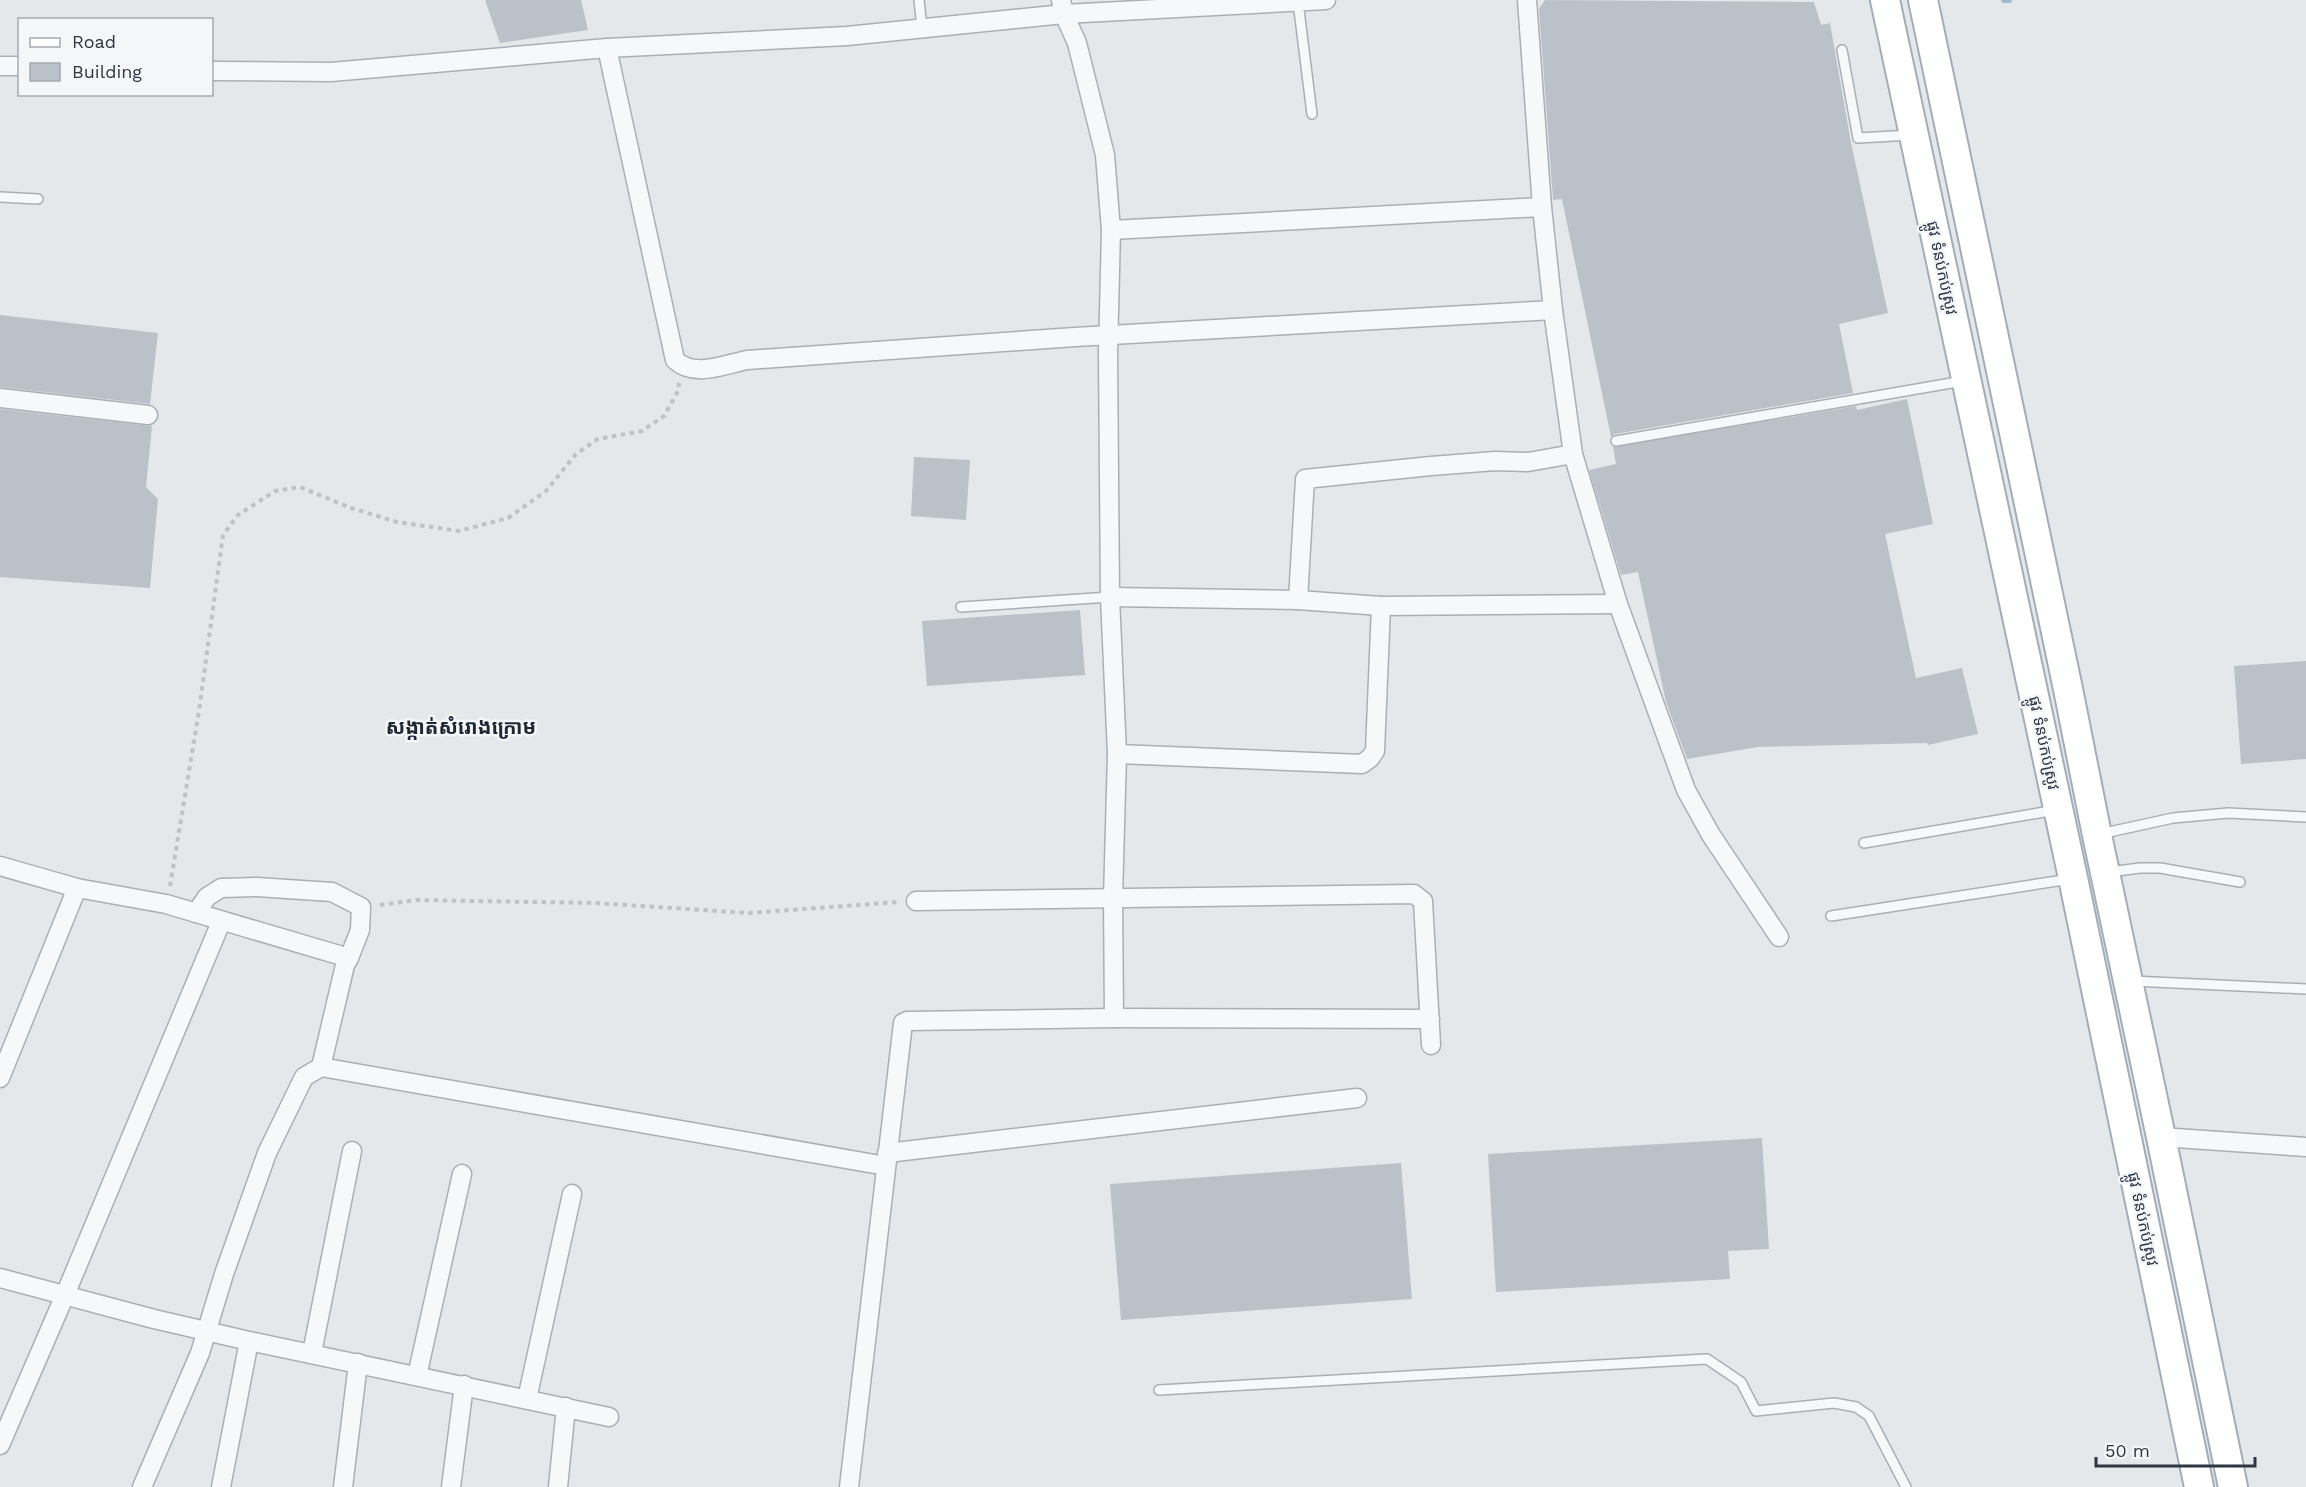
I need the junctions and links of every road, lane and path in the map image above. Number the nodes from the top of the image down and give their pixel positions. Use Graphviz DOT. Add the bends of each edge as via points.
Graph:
graph roads {
  1 [pos="920,0"];
  2 [pos="1326,0"];
  3 [pos="1527,0"];
  4 [pos="1884,0"];
  5 [pos="1923,0"];
  6 [pos="1298,2"];
  7 [pos="1063,7"];
  8 [pos="922,28"];
  9 [pos="607,48"];
  10 [pos="1842,50"];
  11 [pos="0,66"];
  12 [pos="18,66"];
  13 [pos="213,70"];
  14 [pos="1312,114"];
  15 [pos="1913,135"];
  16 [pos="0,197"];
  17 [pos="38,199"];
  18 [pos="1542,207"];
  19 [pos="1111,231"];
  20 [pos="1553,310"];
  21 [pos="1109,336"];
  22 [pos="683,368"];
  23 [pos="1966,380"];
  24 [pos="0,398"];
  25 [pos="148,415"];
  26 [pos="1616,441"];
  27 [pos="1573,454"];
  28 [pos="1110,597"];
  29 [pos="1299,600"];
  30 [pos="1618,604"];
  31 [pos="1381,606"];
  32 [pos="960,607"];
  33 [pos="1117,754"];
  34 [pos="2058,810"];
  35 [pos="2306,817"];
  36 [pos="2097,835"];
  37 [pos="1864,843"];
  38 [pos="0,866"];
  39 [pos="2104,873"];
  40 [pos="2073,878"];
  41 [pos="2240,882"];
  42 [pos="77,888"];
  43 [pos="1113,898"];
  44 [pos="916,901"];
  45 [pos="166,904"];
  46 [pos="361,907"];
  47 [pos="196,913"];
  48 [pos="1831,916"];
  49 [pos="221,922"];
  50 [pos="1779,937"];
  51 [pos="349,958"];
  52 [pos="2127,981"];
  53 [pos="2306,989"];
  54 [pos="1113,1018"];
  55 [pos="1430,1019"];
  56 [pos="1431,1045"];
  57 [pos="321,1067"];
  58 [pos="0,1078"];
  59 [pos="1357,1098"];
  60 [pos="2161,1137"];
  61 [pos="2306,1147"];
  62 [pos="352,1151"];
  63 [pos="887,1160"];
  64 [pos="462,1174"];
  65 [pos="572,1194"];
  66 [pos="0,1278"];
  67 [pos="65,1295"];
  68 [pos="206,1331"];
  69 [pos="249,1341"];
  70 [pos="312,1353"];
  71 [pos="358,1363"];
  72 [pos="417,1376"];
  73 [pos="464,1386"];
  74 [pos="1159,1390"];
  75 [pos="527,1399"];
  76 [pos="566,1407"];
  77 [pos="609,1417"];
  78 [pos="0,1445"];
  79 [pos="142,1487"];
  80 [pos="221,1487"];
  81 [pos="343,1487"];
  82 [pos="451,1487"];
  83 [pos="558,1487"];
  84 [pos="849,1487"];
  85 [pos="1906,1487"];
  86 [pos="2199,1487"];
  87 [pos="2233,1487"];
  1 -- 8 [label="lane"];
  2 -- 6 [label="street"];
  3 -- 18 [label="street"];
  4 -- 15 [label="main road, ផ្លូវ ទំនប់កប់ស្រូវ"];
  5 -- 36 [label="main road, ផ្លូវ ទំនប់កប់ស្រូវ"];
  6 -- 7 [label="street"];
  6 -- 14 [label="lane"];
  7 -- 8 [label="street"];
  7 -- 19 [label="street" via="1077,43 1105,154"];
  8 -- 9 [label="street" via="847,36"];
  9 -- 13 [label="street" via="331,72"];
  9 -- 22 [label="street" via="675,360"];
  10 -- 15 [label="lane" via="1858,138"];
  11 -- 12 [label="street"];
  15 -- 23 [label="main road, ផ្លូវ ទំនប់កប់ស្រូវ"];
  16 -- 17 [label="lane"];
  18 -- 19 [label="street"];
  18 -- 20 [label="street"];
  19 -- 21 [label="street"];
  20 -- 21 [label="street"];
  20 -- 27 [label="street"];
  21 -- 22 [label="street" via="747,360 696,371"];
  21 -- 28 [label="street"];
  22 -- 45 [label="path" via="678,391 664,416 642,431 598,439 576,454 546,491 508,518 449,530 397,522 300,487 275,491 238,515 224,535 200,711"];
  23 -- 26 [label="lane"];
  23 -- 34 [label="main road, ផ្លូវ ទំនប់កប់ស្រូវ"];
  24 -- 25 [label="street"];
  27 -- 29 [label="street" via="1528,462 1496,461 1305,479"];
  27 -- 30 [label="street"];
  28 -- 29 [label="street"];
  28 -- 32 [label="lane"];
  28 -- 33 [label="street"];
  29 -- 31 [label="street"];
  30 -- 31 [label="street"];
  30 -- 50 [label="street" via="1686,790"];
  31 -- 33 [label="street" via="1375,751 1362,764"];
  33 -- 43 [label="street"];
  34 -- 37 [label="lane"];
  34 -- 40 [label="main road, ផ្លូវ ទំនប់កប់ស្រូវ"];
  35 -- 36 [label="lane" via="2228,813 2173,818"];
  36 -- 39 [label="main road, ផ្លូវ ទំនប់កប់ស្រូវ"];
  38 -- 42 [label="street"];
  39 -- 41 [label="lane" via="2160,868"];
  39 -- 52 [label="main road, ផ្លូវ ទំនប់កប់ស្រូវ"];
  40 -- 48 [label="lane"];
  40 -- 86 [label="main road, ផ្លូវ ទំនប់កប់ស្រូវ"];
  42 -- 45 [label="street"];
  42 -- 58 [label="street"];
  43 -- 44 [label="street"];
  43 -- 54 [label="street"];
  43 -- 55 [label="street" via="1414,894 1423,901"];
  44 -- 46 [label="path" via="749,913 510,901 416,900"];
  45 -- 47 [label="street"];
  46 -- 47 [label="street" via="332,892 221,888 207,897"];
  46 -- 51 [label="street" via="360,930"];
  47 -- 49 [label="street"];
  49 -- 51 [label="street"];
  49 -- 67 [label="street"];
  51 -- 57 [label="street"];
  52 -- 53 [label="lane"];
  52 -- 60 [label="main road, ផ្លូវ ទំនប់កប់ស្រូវ"];
  54 -- 55 [label="street"];
  54 -- 63 [label="street" via="903,1023"];
  55 -- 56 [label="street"];
  57 -- 63 [label="street"];
  57 -- 68 [label="street" via="304,1077 267,1153"];
  59 -- 63 [label="street"];
  60 -- 61 [label="street"];
  60 -- 87 [label="main road, ផ្លូវ ទំនប់កប់ស្រូវ"];
  62 -- 70 [label="street"];
  63 -- 84 [label="street"];
  64 -- 72 [label="street"];
  65 -- 75 [label="street"];
  66 -- 67 [label="street"];
  67 -- 68 [label="street"];
  67 -- 78 [label="street"];
  68 -- 69 [label="street"];
  68 -- 79 [label="street"];
  69 -- 70 [label="street"];
  69 -- 80 [label="street"];
  70 -- 71 [label="street"];
  71 -- 72 [label="street"];
  71 -- 81 [label="street"];
  72 -- 73 [label="street"];
  73 -- 75 [label="street"];
  73 -- 82 [label="street"];
  74 -- 85 [label="lane" via="1707,1359 1741,1382 1756,1411 1834,1403 1856,1407 1869,1416"];
  75 -- 76 [label="street"];
  76 -- 77 [label="street"];
  76 -- 83 [label="street"];
}
